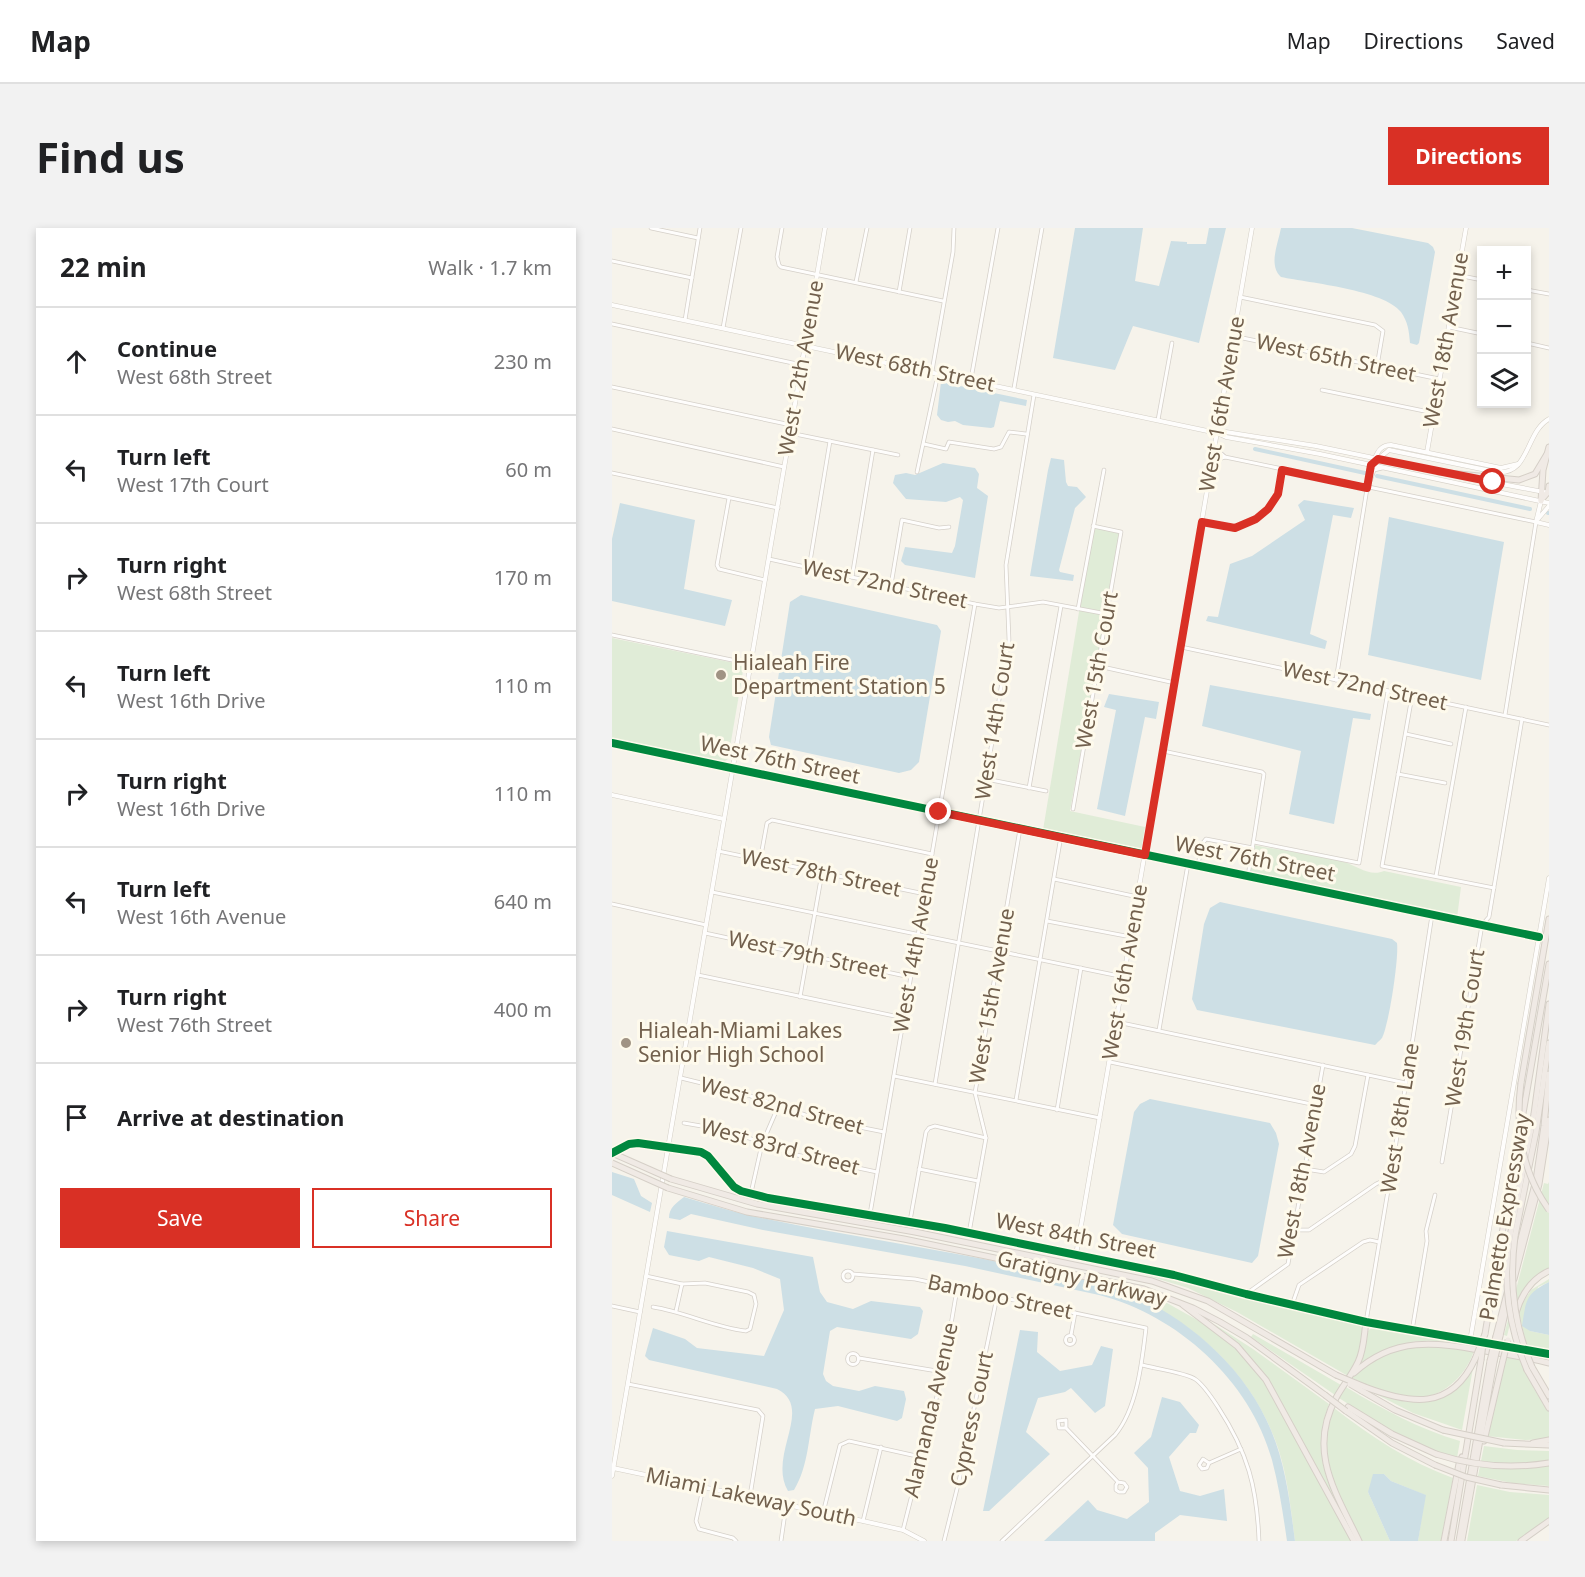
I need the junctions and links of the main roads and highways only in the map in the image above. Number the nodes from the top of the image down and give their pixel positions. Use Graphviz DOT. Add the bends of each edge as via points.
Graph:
graph roads {
  1 [pos="1549,447"];
  2 [pos="1547,454"];
  3 [pos="1439,472"];
  4 [pos="1549,491"];
  5 [pos="1549,919"];
  6 [pos="1549,964"];
  7 [pos="1549,1004"];
  8 [pos="1549,1042"];
  9 [pos="1549,1074"];
  10 [pos="1549,1120"];
  11 [pos="612,1153"];
  12 [pos="612,1163"];
  13 [pos="1549,1210"];
  14 [pos="1512,1236"];
  15 [pos="1549,1273"];
  16 [pos="1180,1302"];
  17 [pos="1366,1322"];
  18 [pos="1498,1336"];
  19 [pos="1478,1359"];
  20 [pos="1492,1362"];
  21 [pos="1549,1363"];
  22 [pos="1530,1369"];
  23 [pos="1349,1378"];
  24 [pos="1363,1389"];
  25 [pos="1549,1396"];
  26 [pos="1549,1408"];
  27 [pos="1347,1409"];
  28 [pos="1549,1440"];
  29 [pos="1524,1445"];
  30 [pos="1549,1445"];
  31 [pos="1466,1450"];
  32 [pos="1549,1462"];
  33 [pos="1475,1468"];
  34 [pos="1549,1490"];
  35 [pos="1549,1521"];
  36 [pos="1356,1541"];
  37 [pos="1444,1541"];
  38 [pos="1451,1541"];
  39 [pos="1461,1541"];
  40 [pos="1521,1541"];
  1 -- 2 [label="highway"];
  2 -- 3 [label="highway" via="1535,474 1519,480"];
  2 -- 4 [label="highway" via="1541,501"];
  5 -- 13 [label="highway, bridge" via="1518,1107 1520,1140 1530,1175"];
  6 -- 19 [label="highway, Palmetto Expressway, bridge"];
  7 -- 14 [label="highway"];
  8 -- 14 [label="highway" via="1538,1123"];
  9 -- 18 [label="highway" via="1536,1180"];
  10 -- 18 [label="highway, Palmetto Expressway" via="1539,1184"];
  11 -- 24 [label="highway, Gratigny Parkway, bridge" via="671,1179 757,1204 1152,1281 1208,1301"];
  12 -- 16 [label="highway, Gratigny Parkway, bridge" via="668,1188 747,1212 1113,1282"];
  14 -- 22 [label="highway, bridge" via="1514,1302"];
  15 -- 33 [label="highway, bridge" via="1531,1284 1521,1299"];
  16 -- 27 [label="highway, Gratigny Parkway, bridge" via="1247,1338"];
  16 -- 36 [label="highway" via="1237,1346 1266,1380"];
  17 -- 23 [label="highway" via="1360,1357"];
  18 -- 20 [label="highway, Palmetto Expressway, bridge"];
  19 -- 24 [label="highway" via="1456,1385 1428,1399 1401,1399"];
  19 -- 31 [label="highway"];
  20 -- 33 [label="highway, Palmetto Expressway"];
  20 -- 39 [label="highway"];
  21 -- 23 [label="highway" via="1447,1344 1416,1344 1380,1355"];
  22 -- 25 [label="highway"];
  22 -- 26 [label="highway"];
  23 -- 36 [label="highway" via="1330,1412 1324,1451 1331,1483"];
  24 -- 29 [label="highway, Gratigny Parkway, bridge" via="1395,1410 1443,1430"];
  27 -- 32 [label="highway, bridge" via="1436,1454 1465,1462"];
  27 -- 34 [label="highway, bridge" via="1392,1443 1435,1466 1501,1485"];
  28 -- 29 [label="highway"];
  29 -- 30 [label="highway, Gratigny Parkway"];
  31 -- 37 [label="highway" via="1459,1464"];
  31 -- 38 [label="highway"];
  33 -- 39 [label="highway, Palmetto Expressway"];
  35 -- 40 [label="highway"];
}
